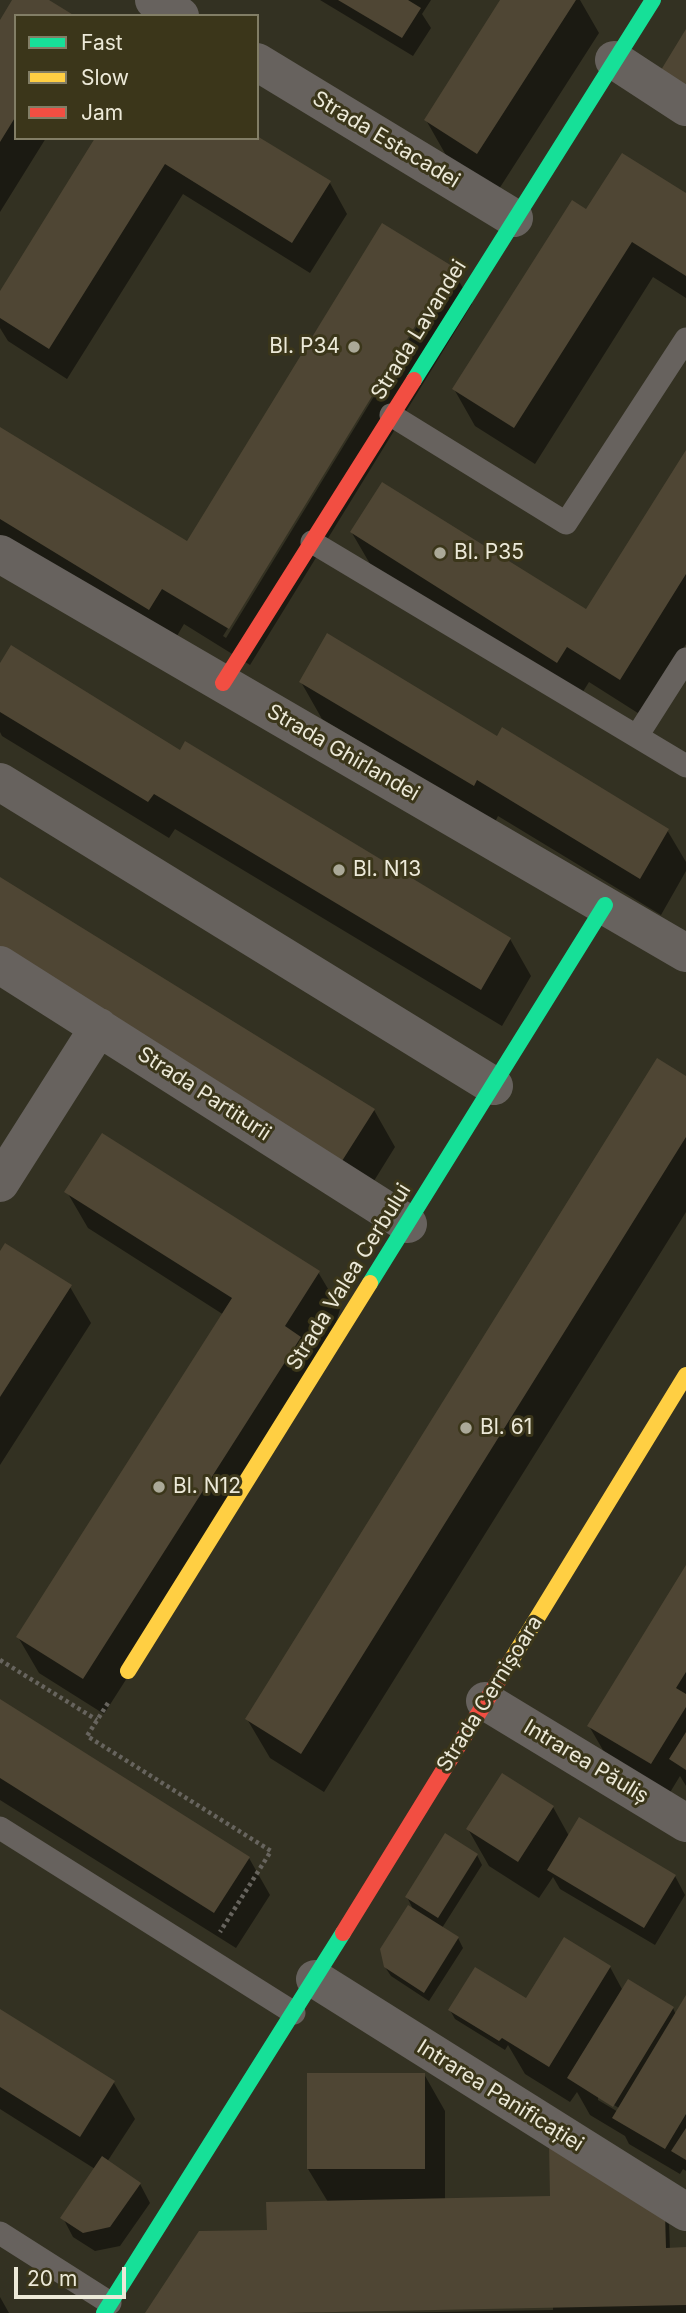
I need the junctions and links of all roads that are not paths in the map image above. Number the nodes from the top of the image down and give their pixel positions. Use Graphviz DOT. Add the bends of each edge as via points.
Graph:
graph roads {
  1 [pos="154,0"];
  2 [pos="653,0"];
  3 [pos="177,14"];
  4 [pos="614,60"];
  5 [pos="259,63"];
  6 [pos="686,107"];
  7 [pos="514,218"];
  8 [pos="686,339"];
  9 [pos="391,415"];
  10 [pos="312,542"];
  11 [pos="4,566"];
  12 [pos="686,659"];
  13 [pos="223,683"];
  14 [pos="637,736"];
  15 [pos="686,766"];
  16 [pos="0,782"];
  17 [pos="605,905"];
  18 [pos="684,947"];
  19 [pos="0,965"];
  20 [pos="99,1027"];
  21 [pos="494,1086"];
  22 [pos="0,1183"];
  23 [pos="408,1224"];
  24 [pos="686,1375"];
  25 [pos="128,1671"];
  26 [pos="485,1701"];
  27 [pos="686,1823"];
  28 [pos="0,1828"];
  29 [pos="315,1979"];
  30 [pos="294,2013"];
  31 [pos="686,2212"];
  32 [pos="0,2233"];
  33 [pos="107,2308"];
  1 -- 3 [label="street"];
  2 -- 4 [label="street, Strada Lavandei"];
  4 -- 6 [label="street"];
  4 -- 7 [label="street, Strada Lavandei"];
  5 -- 7 [label="street, Strada Estacadei"];
  7 -- 9 [label="street, Strada Lavandei"];
  8 -- 9 [label="lane" via="566,523"];
  9 -- 10 [label="street, Strada Lavandei"];
  10 -- 13 [label="street, Strada Lavandei"];
  10 -- 14 [label="lane"];
  11 -- 13 [label="street, Strada Ghirlandei"];
  12 -- 14 [label="lane"];
  13 -- 17 [label="street, Strada Ghirlandei"];
  14 -- 15 [label="lane"];
  16 -- 21 [label="street"];
  17 -- 18 [label="street, Strada Ghirlandei"];
  17 -- 21 [label="street, Strada Valea Cerbului"];
  19 -- 20 [label="street, Strada Partiturii"];
  20 -- 22 [label="street"];
  20 -- 23 [label="street, Strada Partiturii"];
  21 -- 23 [label="street, Strada Valea Cerbului"];
  23 -- 25 [label="street, Strada Valea Cerbului"];
  24 -- 26 [label="street, Strada Cernișoara"];
  26 -- 27 [label="street, Intrarea Păuliș"];
  26 -- 29 [label="street, Strada Cernișoara"];
  28 -- 30 [label="lane"];
  29 -- 30 [label="street, Strada Cernișoara"];
  29 -- 31 [label="street, Intrarea Panificației"];
  30 -- 33 [label="street, Strada Cernișoara"];
  32 -- 33 [label="lane"];
}
